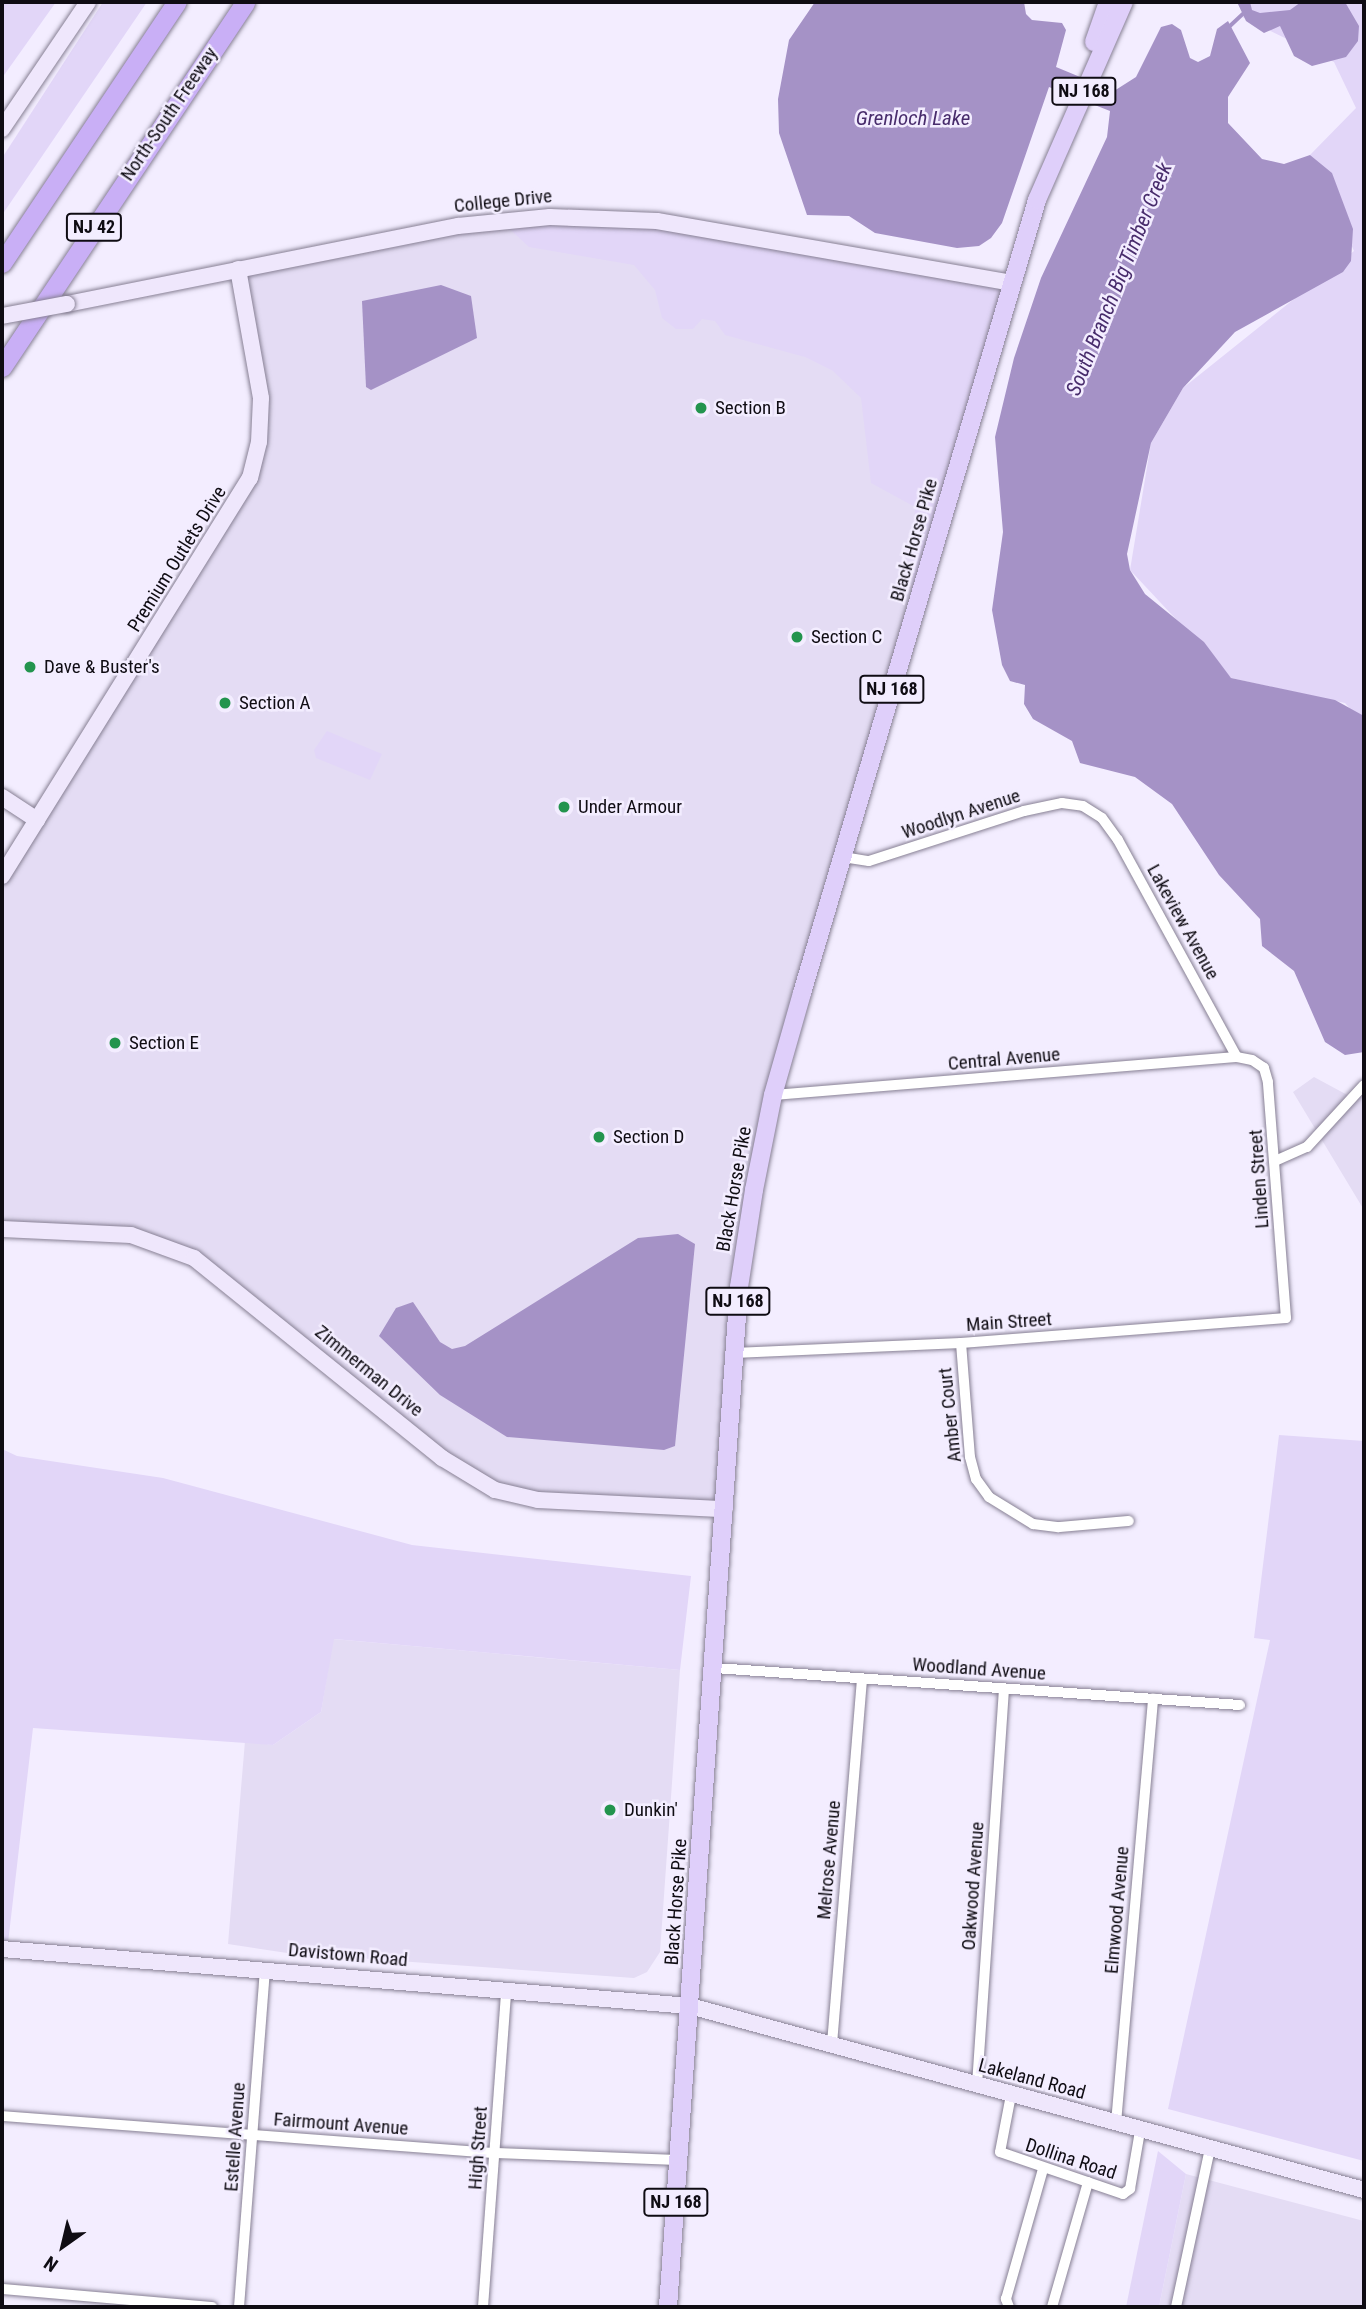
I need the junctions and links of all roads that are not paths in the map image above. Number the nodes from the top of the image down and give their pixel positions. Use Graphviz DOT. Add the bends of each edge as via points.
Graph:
graph roads {
  1 [pos="88,2"];
  2 [pos="177,2"];
  3 [pos="244,2"];
  4 [pos="1108,2"];
  5 [pos="1124,2"];
  6 [pos="1108,21"];
  7 [pos="2,129"];
  8 [pos="2,263"];
  9 [pos="237,269"];
  10 [pos="1012,283"];
  11 [pos="2,316"];
  12 [pos="2,367"];
  13 [pos="2,797"];
  14 [pos="1091,810"];
  15 [pos="37,820"];
  16 [pos="843,857"];
  17 [pos="2,876"];
  18 [pos="1237,1057"];
  19 [pos="1364,1084"];
  20 [pos="774,1095"];
  21 [pos="1275,1161"];
  22 [pos="2,1229"];
  23 [pos="1286,1318"];
  24 [pos="961,1343"];
  25 [pos="734,1353"];
  26 [pos="725,1509"];
  27 [pos="1129,1521"];
  28 [pos="715,1668"];
  29 [pos="862,1679"];
  30 [pos="1004,1689"];
  31 [pos="1153,1699"];
  32 [pos="1240,1705"];
  33 [pos="2,1949"];
  34 [pos="265,1969"];
  35 [pos="506,1991"];
  36 [pos="690,2006"];
  37 [pos="832,2044"];
  38 [pos="977,2085"];
  39 [pos="1011,2095"];
  40 [pos="2,2116"];
  41 [pos="1116,2123"];
  42 [pos="1140,2131"];
  43 [pos="253,2134"];
  44 [pos="1210,2148"];
  45 [pos="495,2153"];
  46 [pos="679,2160"];
  47 [pos="1043,2169"];
  48 [pos="1088,2182"];
  49 [pos="1364,2190"];
  50 [pos="2,2289"];
  51 [pos="212,2307"];
  52 [pos="239,2307"];
  53 [pos="483,2307"];
  54 [pos="668,2307"];
  55 [pos="1009,2307"];
  56 [pos="1052,2307"];
  57 [pos="1175,2307"];
  1 -- 7 [label="street"];
  2 -- 8 [label="highway, NJ 42"];
  3 -- 12 [label="highway, North-South Freeway / NJ 42"];
  4 -- 6 [label="main road, Black Horse Pike / NJ 168"];
  5 -- 6 [label="main road, Black Horse Pike / NJ 168"];
  6 -- 10 [label="main road, Black Horse Pike / NJ 168"];
  9 -- 10 [label="street, College Drive" via="457,226 596,216 657,221"];
  9 -- 11 [label="street, College Drive, bridge"];
  9 -- 15 [label="street, Premium Outlets Drive" via="261,398 259,442 250,478"];
  10 -- 16 [label="main road, Black Horse Pike / NJ 168"];
  13 -- 15 [label="street"];
  14 -- 16 [label="street, Woodlyn Avenue" via="1072,803 1054,804 876,860"];
  14 -- 18 [label="street, Lakeview Avenue" via="1118,840"];
  15 -- 17 [label="street, Premium Outlets Drive"];
  16 -- 20 [label="main road, Black Horse Pike / NJ 168"];
  18 -- 20 [label="street, Central Avenue"];
  18 -- 21 [label="street, Linden Street" via="1259,1063 1266,1074"];
  19 -- 21 [label="street" via="1307,1147"];
  20 -- 25 [label="main road, Black Horse Pike / NJ 168" via="747,1226"];
  21 -- 23 [label="street, Linden Street"];
  22 -- 26 [label="street, Zimmerman Drive" via="131,1235 194,1258 442,1458 495,1490 538,1500"];
  23 -- 24 [label="street, Main Street"];
  24 -- 25 [label="street, Main Street"];
  24 -- 27 [label="street, Amber Court" via="970,1457 976,1479 989,1497 1020,1519 1046,1526"];
  25 -- 26 [label="main road, Black Horse Pike / NJ 168"];
  26 -- 28 [label="main road, Black Horse Pike / NJ 168"];
  28 -- 29 [label="street, Woodland Avenue"];
  28 -- 36 [label="main road, Black Horse Pike / NJ 168"];
  29 -- 30 [label="street, Woodland Avenue"];
  29 -- 37 [label="street, Melrose Avenue"];
  30 -- 31 [label="street, Woodland Avenue"];
  30 -- 38 [label="street, Oakwood Avenue"];
  31 -- 32 [label="street, Woodland Avenue"];
  31 -- 41 [label="street, Elmwood Avenue"];
  33 -- 34 [label="street, Davistown Road"];
  34 -- 35 [label="street, Davistown Road"];
  34 -- 43 [label="street, Estelle Avenue"];
  35 -- 36 [label="street, Davistown Road"];
  35 -- 45 [label="street, High Street"];
  36 -- 37 [label="street, Lakeland Road"];
  36 -- 46 [label="main road, Black Horse Pike / NJ 168"];
  37 -- 38 [label="street, Lakeland Road"];
  38 -- 39 [label="street, Lakeland Road"];
  39 -- 41 [label="street, Lakeland Road"];
  39 -- 47 [label="street, Dollina Road" via="1000,2152"];
  40 -- 43 [label="street, Fairmount Avenue"];
  41 -- 42 [label="street, Lakeland Road"];
  42 -- 44 [label="street, Lakeland Road"];
  42 -- 48 [label="street, Dollina Road" via="1127,2192"];
  43 -- 45 [label="street, Fairmount Avenue"];
  43 -- 52 [label="street, Estelle Avenue"];
  44 -- 49 [label="street, Lakeland Road"];
  44 -- 57 [label="street"];
  45 -- 46 [label="street, Fairmount Avenue"];
  45 -- 53 [label="street, High Street"];
  46 -- 54 [label="main road, Black Horse Pike / NJ 168"];
  47 -- 48 [label="street, Dollina Road"];
  47 -- 55 [label="street" via="1006,2300"];
  48 -- 56 [label="street"];
  50 -- 51 [label="street"];
}
